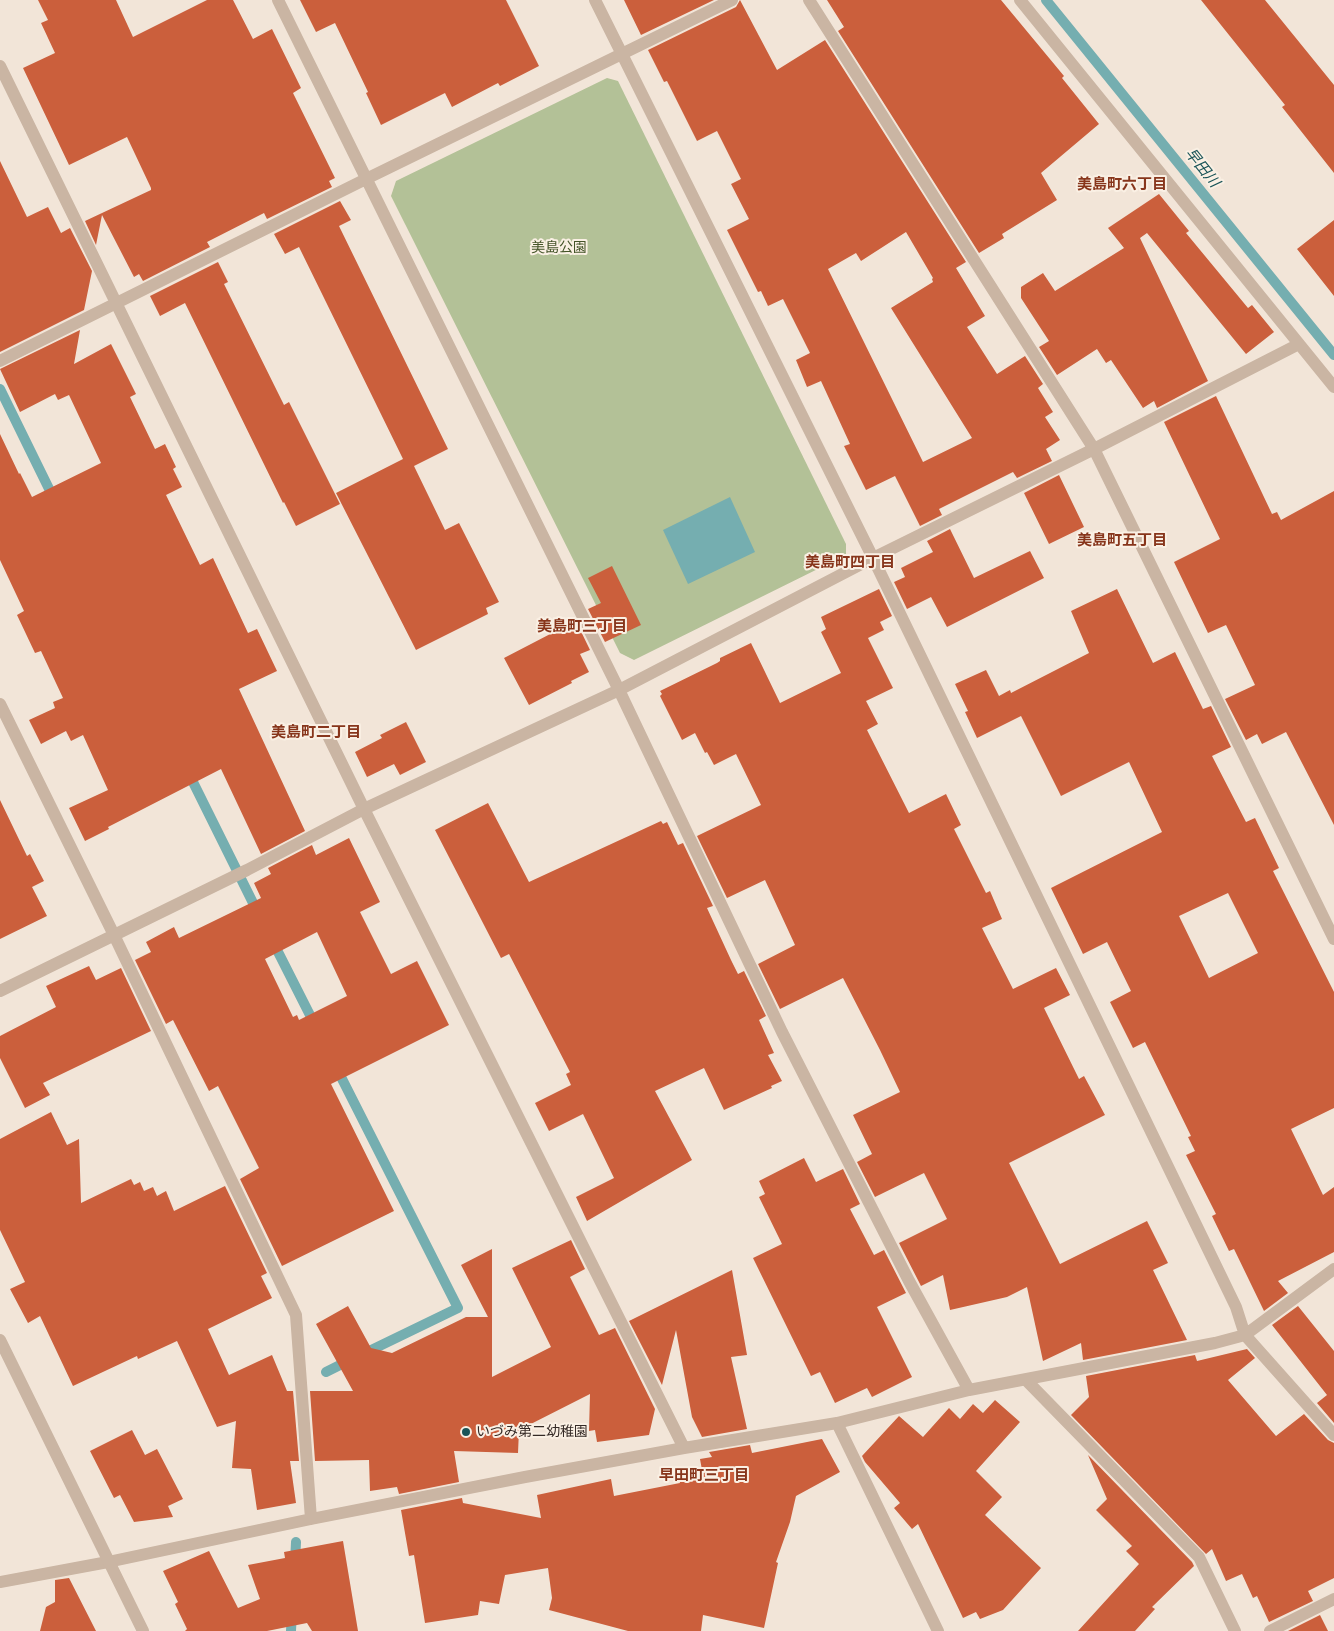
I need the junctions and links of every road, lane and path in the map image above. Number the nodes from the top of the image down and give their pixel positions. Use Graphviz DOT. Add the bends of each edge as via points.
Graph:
graph roads {
  1 [pos="278,0"];
  2 [pos="595,0"];
  3 [pos="732,0"];
  4 [pos="809,0"];
  5 [pos="1020,0"];
  6 [pos="622,54"];
  7 [pos="0,66"];
  8 [pos="366,179"];
  9 [pos="116,304"];
  10 [pos="1299,344"];
  11 [pos="0,362"];
  12 [pos="1334,388"];
  13 [pos="1094,449"];
  14 [pos="873,558"];
  15 [pos="619,690"];
  16 [pos="0,704"];
  17 [pos="364,809"];
  18 [pos="114,935"];
  19 [pos="1334,940"];
  20 [pos="0,991"];
  21 [pos="1334,1269"];
  22 [pos="1245,1335"];
  23 [pos="0,1340"];
  24 [pos="1026,1380"];
  25 [pos="969,1390"];
  26 [pos="837,1424"];
  27 [pos="1334,1435"];
  28 [pos="684,1448"];
  29 [pos="311,1519"];
  30 [pos="108,1562"];
  31 [pos="0,1582"];
  32 [pos="1334,1599"];
  33 [pos="143,1631"];
  34 [pos="938,1631"];
  35 [pos="1235,1631"];
  36 [pos="1270,1631"];
  1 -- 8 [label="street"];
  2 -- 6 [label="street"];
  3 -- 6 [label="street"];
  4 -- 13 [label="street"];
  5 -- 10 [label="street"];
  6 -- 8 [label="street"];
  6 -- 14 [label="street"];
  7 -- 9 [label="street"];
  8 -- 9 [label="street"];
  8 -- 15 [label="street"];
  9 -- 11 [label="street"];
  9 -- 17 [label="street"];
  10 -- 12 [label="street"];
  10 -- 13 [label="street"];
  13 -- 14 [label="street"];
  13 -- 19 [label="street"];
  14 -- 15 [label="street"];
  14 -- 22 [label="street" via="1236,1307"];
  15 -- 17 [label="street"];
  15 -- 25 [label="street" via="782,1032 909,1281"];
  16 -- 18 [label="street"];
  17 -- 18 [label="street"];
  17 -- 28 [label="street"];
  18 -- 20 [label="street"];
  18 -- 29 [label="street" via="296,1315"];
  21 -- 22 [label="street"];
  22 -- 24 [label="street"];
  22 -- 27 [label="street"];
  23 -- 30 [label="street"];
  24 -- 25 [label="street"];
  24 -- 35 [label="street" via="1199,1556"];
  25 -- 26 [label="street"];
  26 -- 28 [label="street"];
  26 -- 34 [label="street"];
  28 -- 29 [label="street"];
  29 -- 30 [label="street"];
  30 -- 31 [label="street"];
  30 -- 33 [label="street"];
  32 -- 36 [label="street"];
}
